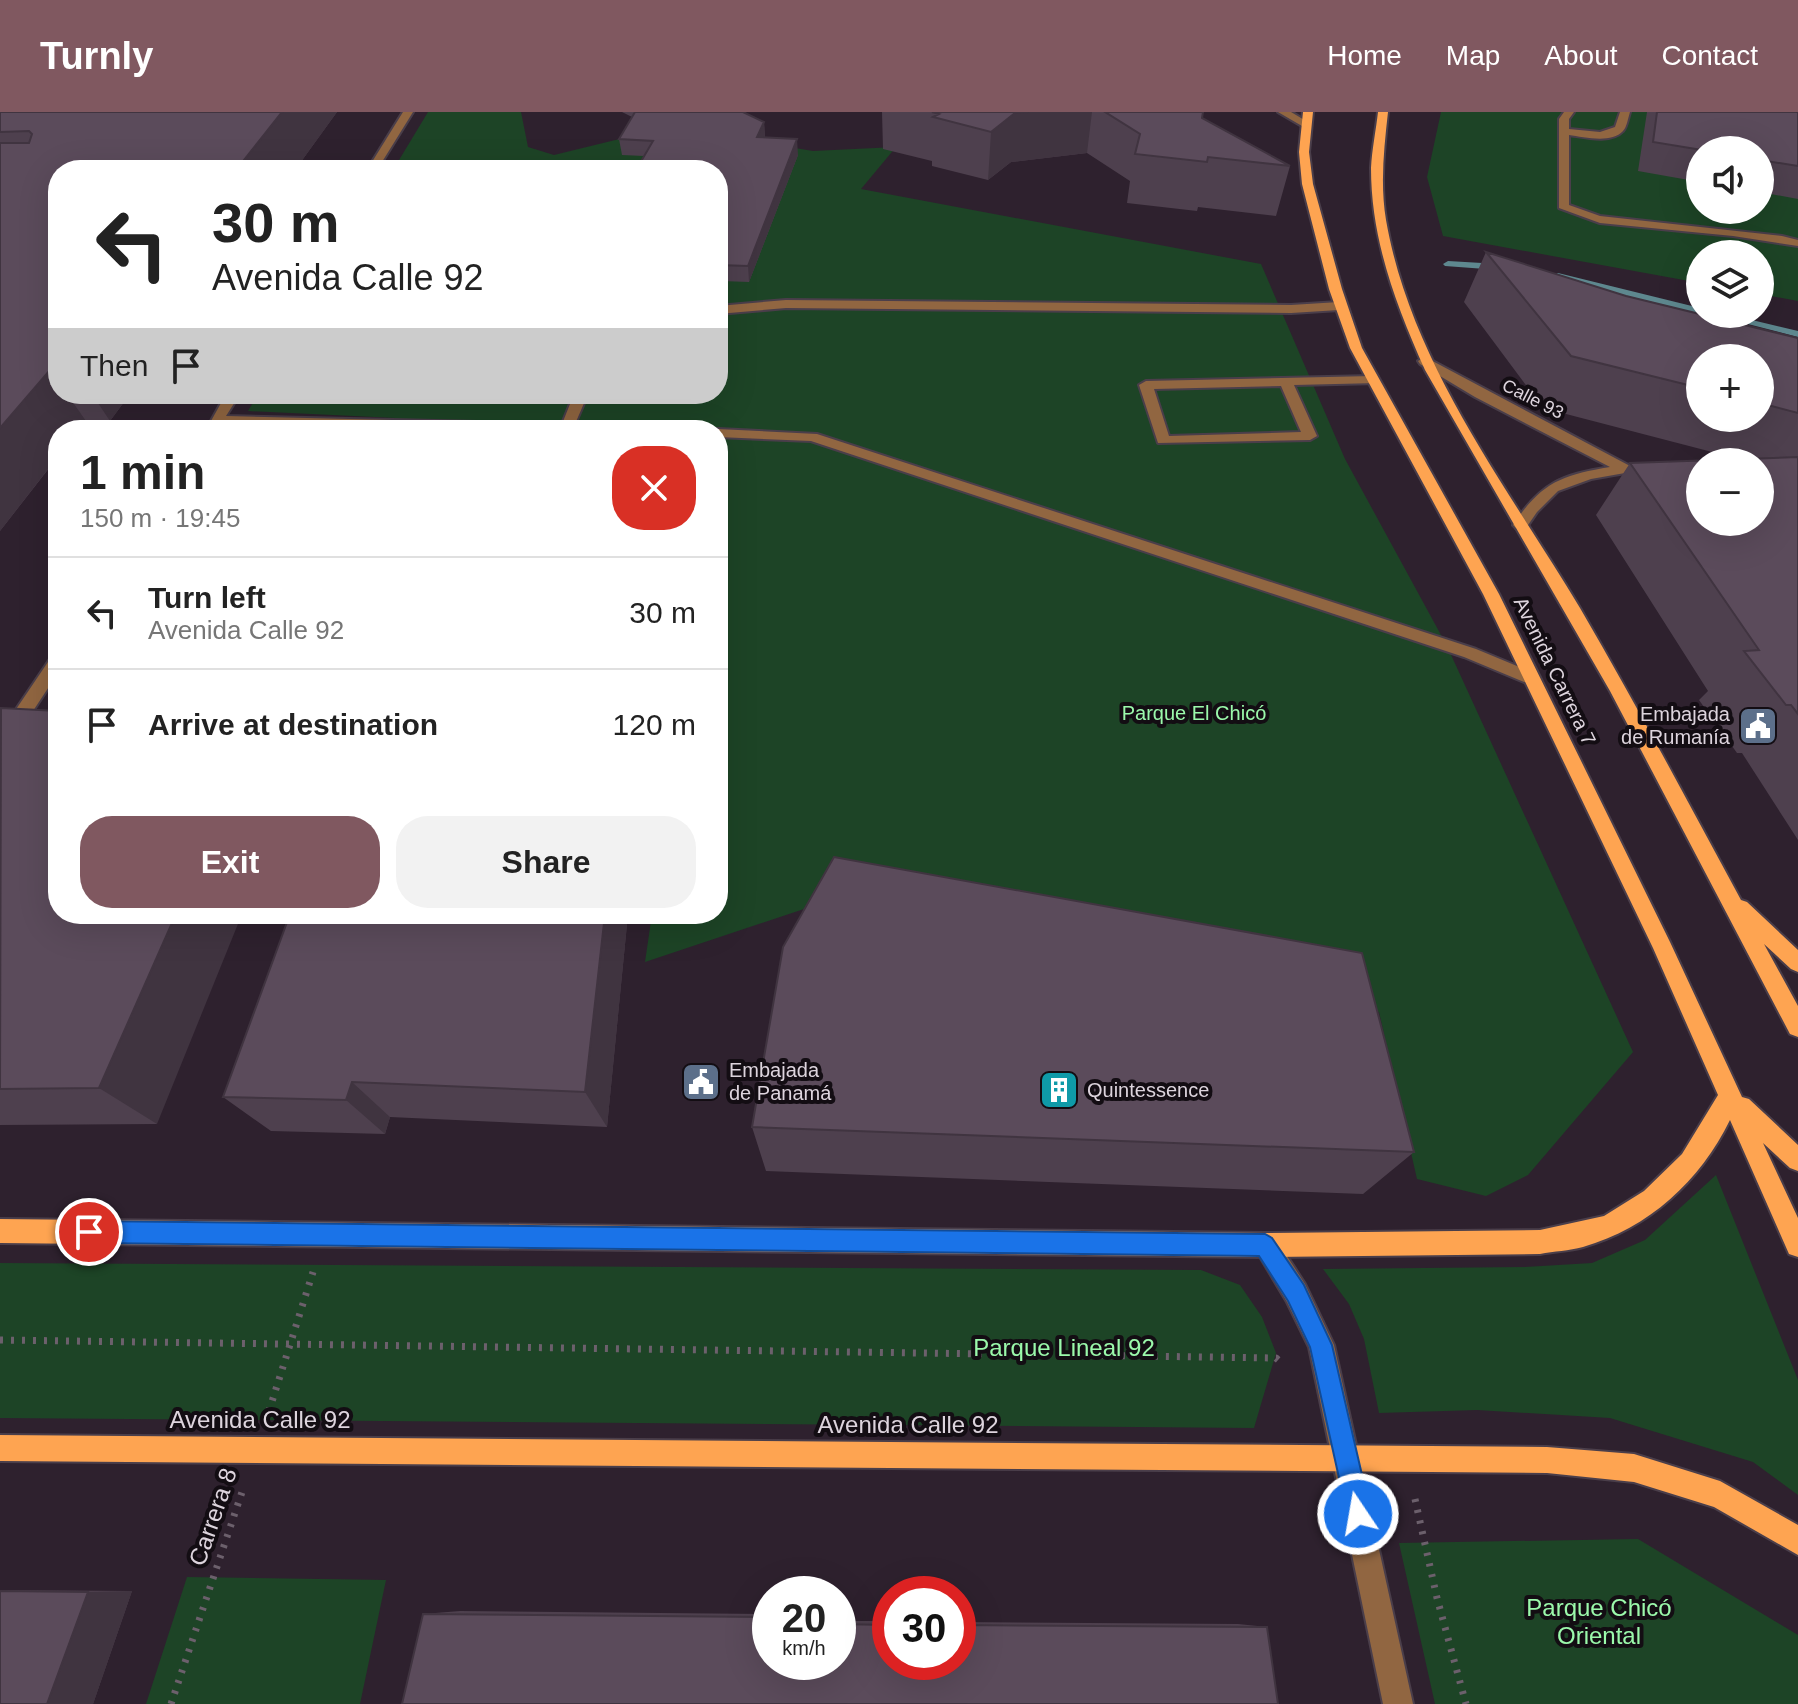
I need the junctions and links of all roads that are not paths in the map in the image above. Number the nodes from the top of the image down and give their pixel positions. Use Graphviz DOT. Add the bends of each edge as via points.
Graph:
graph roads {
  1 [pos="408,112"];
  2 [pos="1283,112"];
  3 [pos="1383,112"];
  4 [pos="1569,112"];
  5 [pos="1625,112"];
  6 [pos="1307,118"];
  7 [pos="1564,131"];
  8 [pos="378,160"];
  9 [pos="1798,243"];
  10 [pos="1339,306"];
  11 [pos="728,309"];
  12 [pos="1425,361"];
  13 [pos="1373,380"];
  14 [pos="1286,382"];
  15 [pos="728,433"];
  16 [pos="1625,469"];
  17 [pos="1686,484"];
  18 [pos="1521,525"];
  19 [pos="48,675"];
  20 [pos="1530,678"];
  21 [pos="0,747"];
  22 [pos="1725,893"];
  23 [pos="1798,963"];
  24 [pos="1798,1027"];
  25 [pos="1730,1095"];
  26 [pos="1798,1160"];
  27 [pos="0,1231"];
  28 [pos="1265,1245"];
  29 [pos="1798,1245"];
  30 [pos="0,1448"];
  31 [pos="1346,1459"];
  32 [pos="1798,1541"];
  33 [pos="1398,1704"];
  1 -- 8 [label="street"];
  2 -- 6 [label="street"];
  3 -- 12 [label="main road, Avenida Carrera 7" via="1378,197 1397,290"];
  4 -- 7 [label="street"];
  5 -- 7 [label="street" via="1620,129 1610,135"];
  6 -- 10 [label="main road, Avenida Carrera 7" via="1307,192"];
  7 -- 9 [label="street" via="1563,206 1571,211 1598,219"];
  10 -- 11 [label="street" via="786,304"];
  10 -- 13 [label="main road, Avenida Carrera 7"];
  12 -- 16 [label="street, Calle 93"];
  12 -- 18 [label="main road, Avenida Carrera 7"];
  13 -- 14 [label="street"];
  13 -- 20 [label="main road, Avenida Carrera 7"];
  14 -- 14 [label="street" via="1255,382 1146,385 1163,440 1310,436"];
  15 -- 20 [label="street" via="812,437 1459,649"];
  16 -- 17 [label="street, Calle 93"];
  16 -- 18 [label="street, Calle 93" via="1546,490"];
  18 -- 22 [label="main road, Avenida Carrera 7" via="1660,765"];
  19 -- 21 [label="street"];
  20 -- 25 [label="main road, Avenida Carrera 7"];
  22 -- 23 [label="main road"];
  22 -- 24 [label="main road, Avenida Carrera 7"];
  25 -- 26 [label="main road"];
  25 -- 28 [label="main road" via="1714,1132 1669,1186 1585,1235 1540,1242"];
  25 -- 29 [label="main road, Avenida Carrera 7"];
  27 -- 28 [label="main road"];
  28 -- 31 [label="street" via="1321,1345"];
  30 -- 31 [label="main road, Avenida Calle 92"];
  31 -- 32 [label="main road, Avenida Calle 92" via="1547,1460 1634,1468 1720,1495"];
  31 -- 33 [label="street"];
}
